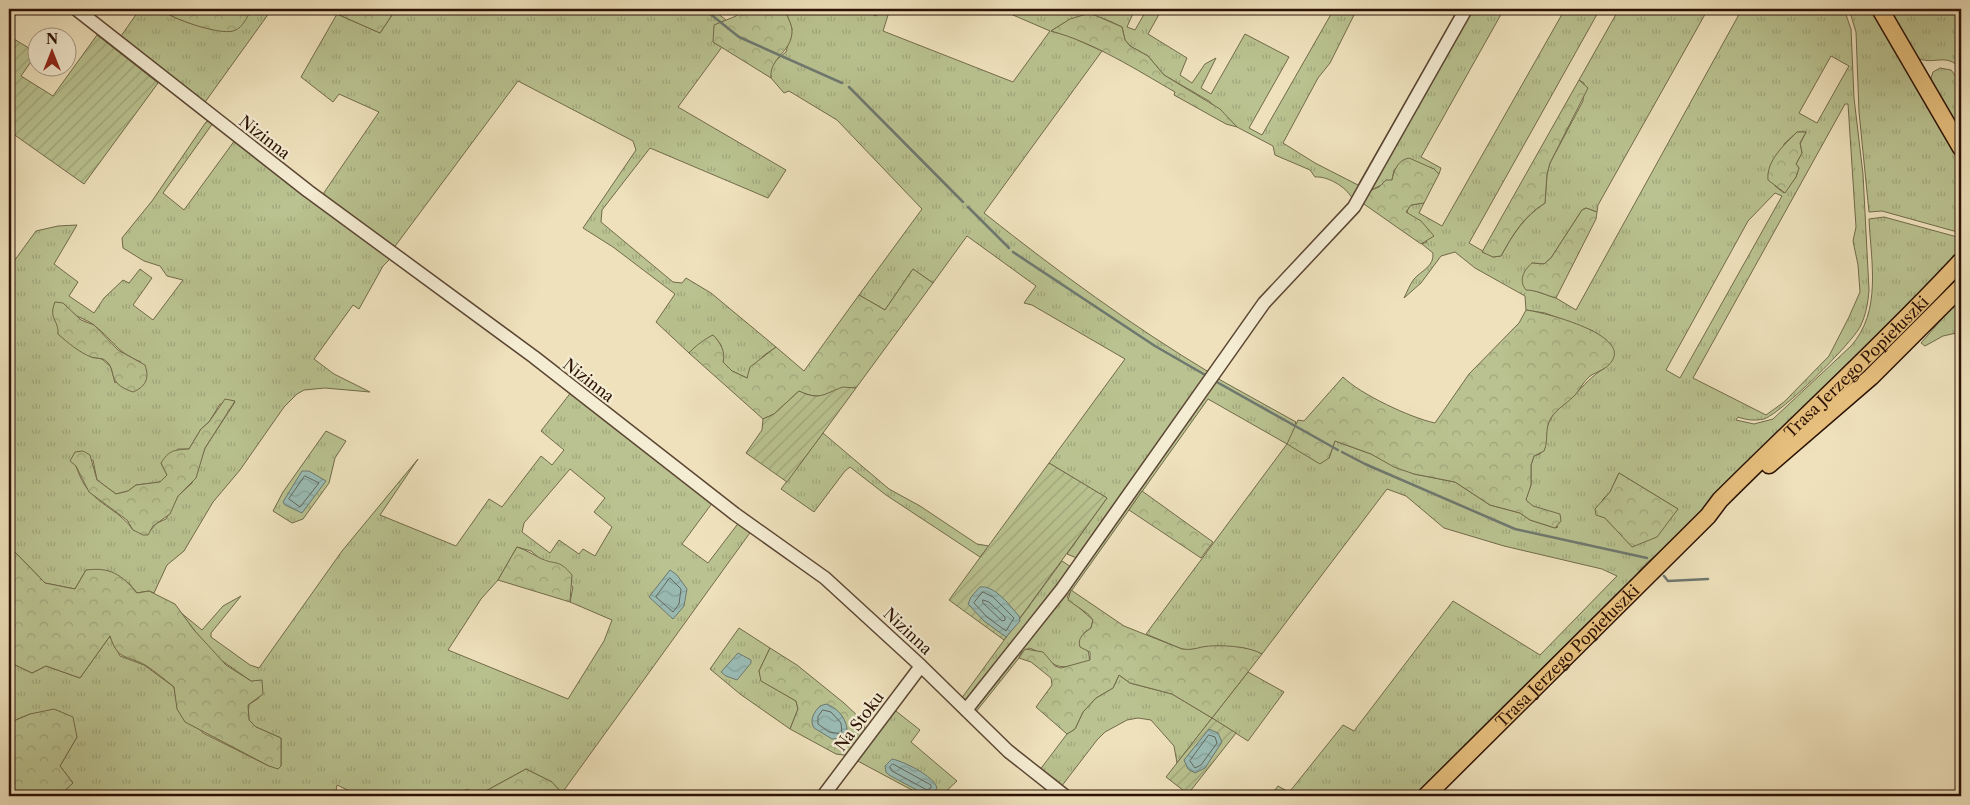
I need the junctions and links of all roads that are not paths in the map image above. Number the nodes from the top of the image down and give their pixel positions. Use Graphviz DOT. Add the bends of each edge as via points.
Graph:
graph roads {
  1 [pos="76,9"];
  2 [pos="1466,9"];
  3 [pos="1880,9"];
  4 [pos="1961,148"];
  5 [pos="1961,261"];
  6 [pos="1961,287"];
  7 [pos="1708,516"];
  8 [pos="921,666"];
  9 [pos="966,710"];
  10 [pos="823,796"];
  11 [pos="1065,796"];
  12 [pos="1426,796"];
  1 -- 8 [label="street, Nizinna" via="308,191 534,357 735,514 825,578"];
  2 -- 9 [label="street" via="1354,207 1264,304 1062,589"];
  3 -- 4 [label="main road"];
  5 -- 7 [label="main road, Trasa Jerzego Popiełuszki" via="1720,500"];
  6 -- 7 [label="main road, Trasa Jerzego Popiełuszki" via="1864,384"];
  7 -- 12 [label="main road, Trasa Jerzego Popiełuszki"];
  8 -- 9 [label="street, Nizinna"];
  8 -- 10 [label="street, Na Stoku"];
  9 -- 11 [label="street, Nizinna" via="1008,751"];
}
